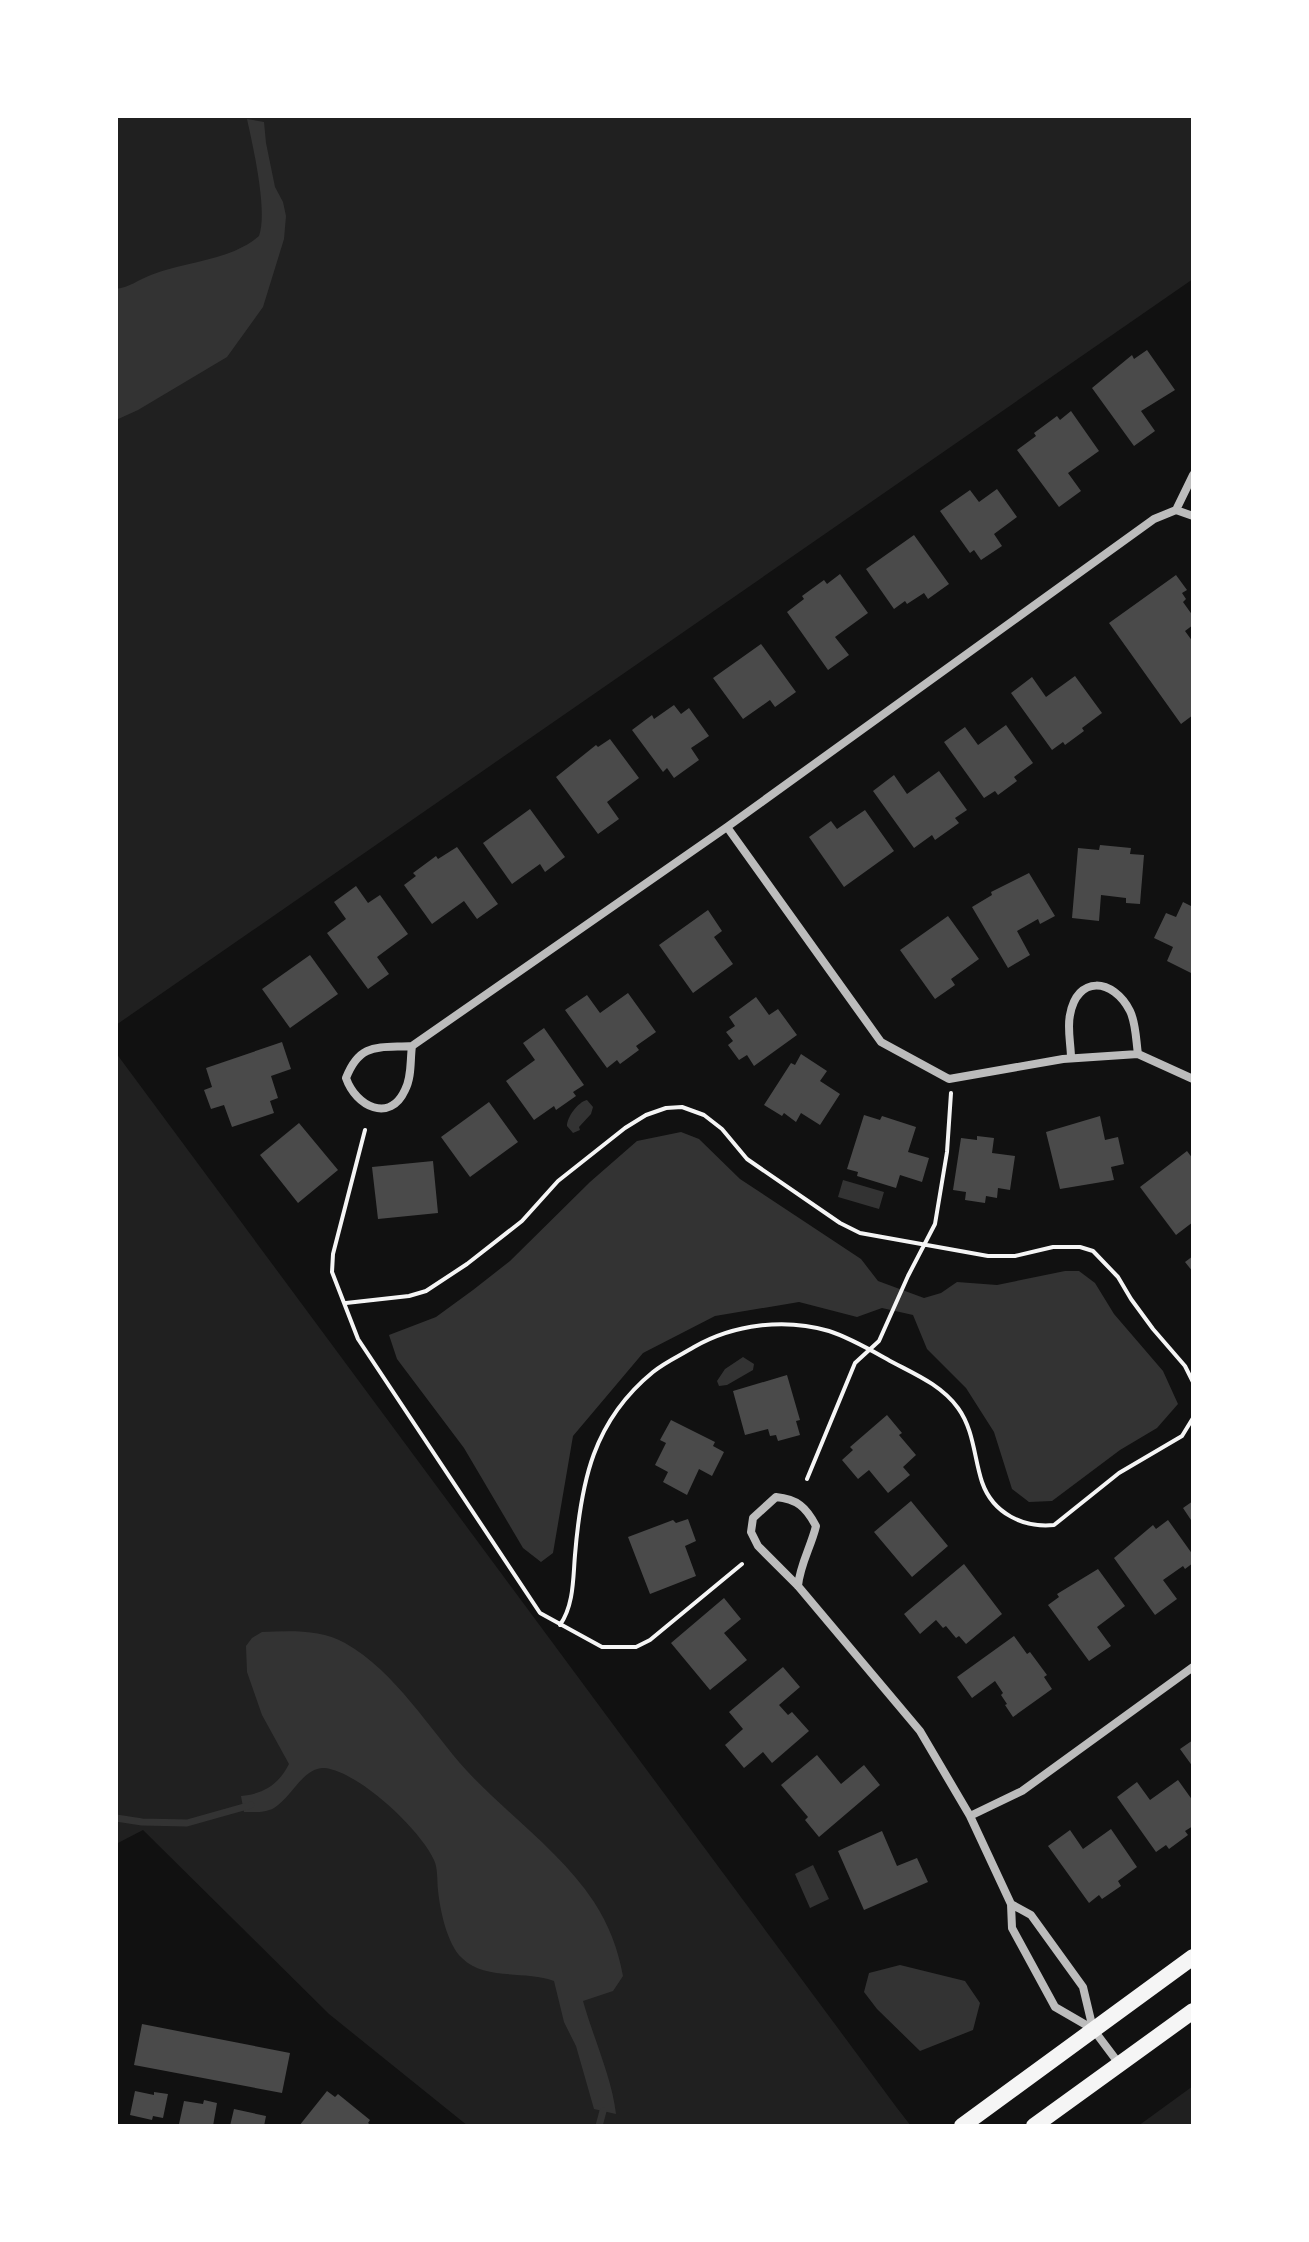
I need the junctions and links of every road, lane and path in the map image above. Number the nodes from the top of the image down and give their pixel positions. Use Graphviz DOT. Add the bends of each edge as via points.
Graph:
graph roads {
  1 [pos="1193,475"];
  2 [pos="1176,510"];
  3 [pos="1193,516"];
  4 [pos="727,827"];
  5 [pos="412,1046"];
  6 [pos="1138,1054"];
  7 [pos="1071,1058"];
  8 [pos="949,1079"];
  9 [pos="1193,1079"];
  10 [pos="365,1130"];
  11 [pos="926,1245"];
  12 [pos="346,1303"];
  13 [pos="869,1350"];
  14 [pos="1193,1382"];
  15 [pos="1193,1418"];
  16 [pos="807,1479"];
  17 [pos="742,1564"];
  18 [pos="798,1586"];
  19 [pos="560,1625"];
  20 [pos="1193,1667"];
  21 [pos="970,1816"];
  22 [pos="1011,1904"];
  23 [pos="1193,1957"];
  24 [pos="1193,2011"];
  25 [pos="1093,2029"];
  26 [pos="1120,2065"];
  27 [pos="962,2126"];
  28 [pos="1034,2126"];
  1 -- 2 [label="street"];
  2 -- 3 [label="street"];
  2 -- 4 [label="street" via="1154,519"];
  4 -- 5 [label="street"];
  4 -- 8 [label="street" via="881,1042"];
  5 -- 5 [label="street" via="405,1093 392,1104 379,1109 363,1105 351,1093 346,1078 361,1053 373,1047"];
  6 -- 7 [label="street"];
  6 -- 7 [label="street" via="1131,1014 1117,991 1101,985 1087,988 1076,999 1070,1015"];
  6 -- 9 [label="street"];
  7 -- 8 [label="street"];
  8 -- 11 [label="path" via="947,1152 935,1224"];
  10 -- 12 [label="path" via="333,1254 332,1272"];
  11 -- 12 [label="path" via="860,1233 840,1223 747,1159 704,1115 666,1108 625,1128 558,1181 522,1221 426,1291"];
  11 -- 13 [label="path" via="879,1341"];
  11 -- 14 [label="path" via="988,1256 1053,1247 1093,1251 1118,1277"];
  12 -- 19 [label="path" via="358,1339 462,1496 540,1613"];
  13 -- 15 [label="path" via="930,1382 958,1409 973,1440 983,1485 1008,1516 1023,1524 1054,1525 1119,1473 1182,1436"];
  13 -- 16 [label="path" via="855,1363"];
  13 -- 19 [label="path" via="829,1331 745,1326 701,1343 655,1370 629,1394 599,1436 578,1519 571,1597"];
  17 -- 19 [label="path" via="636,1647 602,1647"];
  18 -- 18 [label="street" via="816,1526 792,1499 776,1497 753,1518 751,1532"];
  18 -- 21 [label="street" via="920,1731"];
  20 -- 21 [label="street" via="1022,1791"];
  21 -- 22 [label="street"];
  22 -- 25 [label="street" via="1031,1915 1083,1987"];
  22 -- 25 [label="street" via="1012,1928 1055,2007"];
  23 -- 25 [label="main road"];
  24 -- 26 [label="main road"];
  25 -- 26 [label="street"];
  25 -- 27 [label="main road"];
  26 -- 28 [label="main road"];
}
